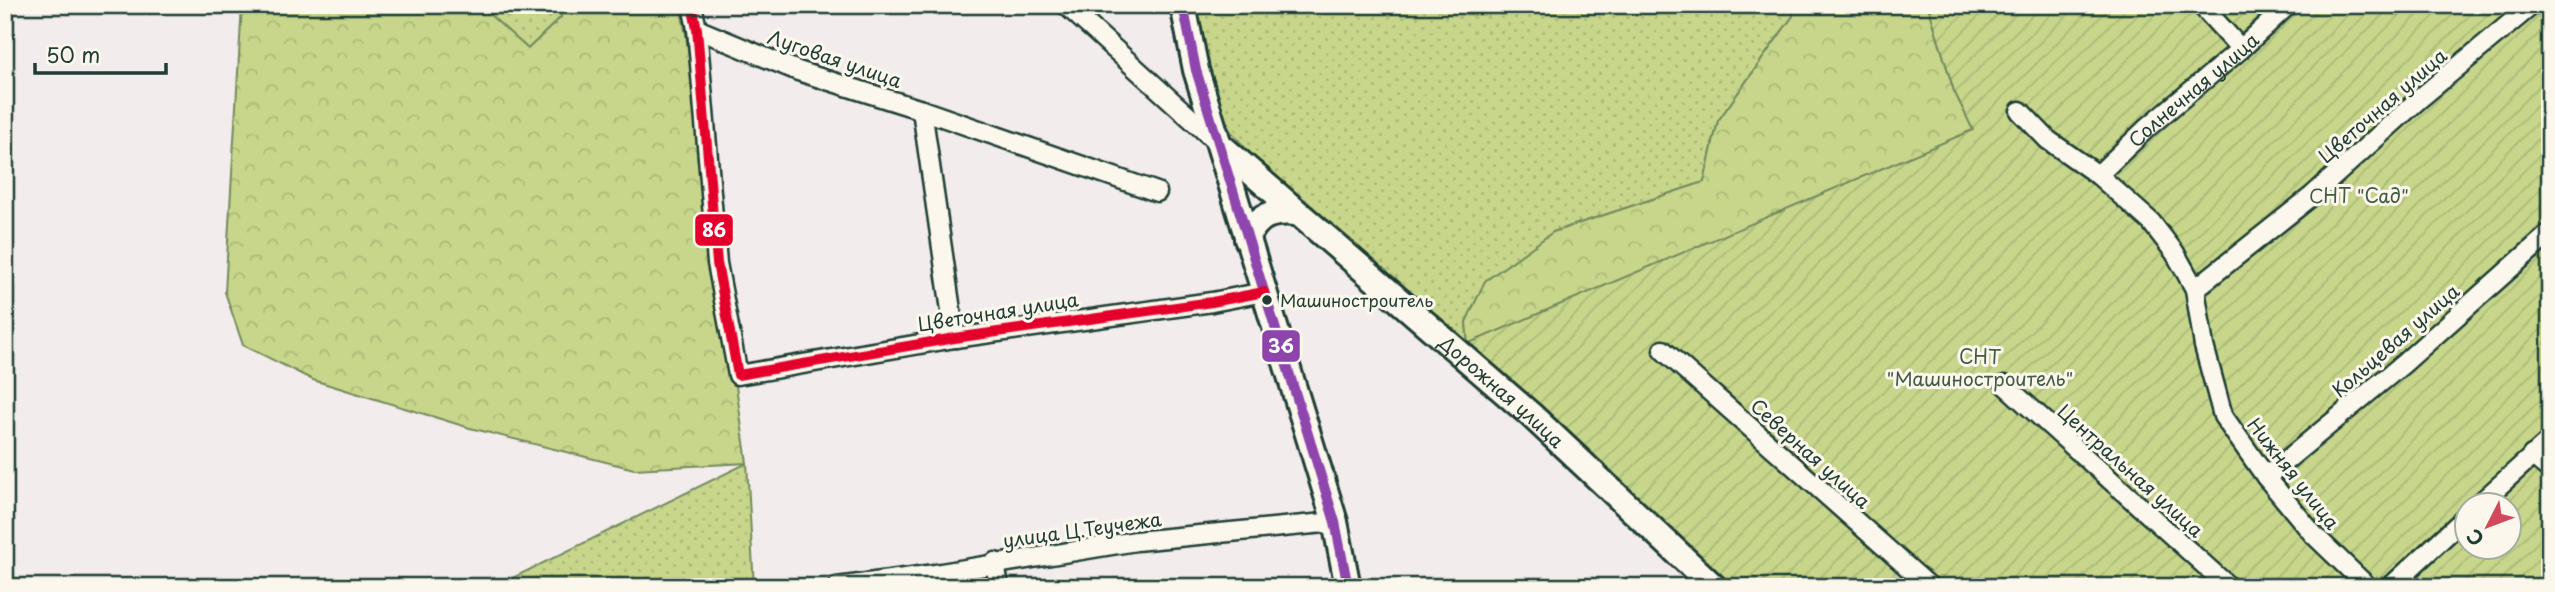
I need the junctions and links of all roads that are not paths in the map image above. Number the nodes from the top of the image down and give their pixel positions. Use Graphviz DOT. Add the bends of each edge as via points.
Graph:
graph roads {
  1 [pos="692,5"];
  2 [pos="1066,5"];
  3 [pos="1183,5"];
  4 [pos="2201,5"];
  5 [pos="2288,5"];
  6 [pos="2532,5"];
  7 [pos="697,29"];
  8 [pos="2241,49"];
  9 [pos="922,110"];
  10 [pos="2020,111"];
  11 [pos="1221,146"];
  12 [pos="2098,175"];
  13 [pos="1157,192"];
  14 [pos="1296,213"];
  15 [pos="2550,233"];
  16 [pos="1247,239"];
  17 [pos="2196,289"];
  18 [pos="1265,292"];
  19 [pos="955,338"];
  20 [pos="1663,350"];
  21 [pos="2005,385"];
  22 [pos="2550,440"];
  23 [pos="2532,455"];
  24 [pos="2550,470"];
  25 [pos="2266,477"];
  26 [pos="2495,490"];
  27 [pos="1335,522"];
  28 [pos="2454,528"];
  29 [pos="995,562"];
  30 [pos="836,587"];
  31 [pos="999,587"];
  32 [pos="1348,587"];
  33 [pos="1714,587"];
  34 [pos="1930,587"];
  35 [pos="2229,587"];
  36 [pos="2368,587"];
  37 [pos="2390,587"];
  1 -- 7 [label="street"];
  2 -- 11 [label="street"];
  3 -- 11 [label="street" via="1196,70"];
  4 -- 8 [label="street"];
  5 -- 8 [label="street, Солнечная улица"];
  6 -- 17 [label="street, Цветочная улица" via="2312,196"];
  7 -- 9 [label="street, Луговая улица" via="798,71"];
  7 -- 19 [label="street, Цветочная улица" via="717,262 738,374"];
  8 -- 12 [label="street, Солнечная улица"];
  9 -- 13 [label="street, Луговая улица"];
  9 -- 19 [label="street"];
  10 -- 12 [label="street, Нижняя улица" via="2048,140"];
  11 -- 14 [label="street, Дорожная улица"];
  11 -- 16 [label="street"];
  12 -- 17 [label="street, Нижняя улица" via="2151,222"];
  14 -- 16 [label="street" via="1277,212 1264,218 1252,227"];
  14 -- 33 [label="street, Дорожная улица" via="1531,415"];
  15 -- 25 [label="street, Кольцевая улица"];
  16 -- 18 [label="street"];
  17 -- 25 [label="street, Нижняя улица" via="2204,346 2223,416"];
  18 -- 19 [label="street, Цветочная улица"];
  18 -- 27 [label="street"];
  20 -- 34 [label="street, Северная улица"];
  21 -- 35 [label="street, Центральная улица"];
  22 -- 23 [label="street"];
  23 -- 24 [label="street"];
  23 -- 26 [label="street"];
  25 -- 36 [label="street, Нижняя улица" via="2313,534"];
  27 -- 29 [label="street, улица Ц.Теучежа" via="1136,541"];
  27 -- 32 [label="street"];
  28 -- 37 [label="street"];
  29 -- 30 [label="street, улица Ц.Теучежа"];
  29 -- 31 [label="street"];
}
